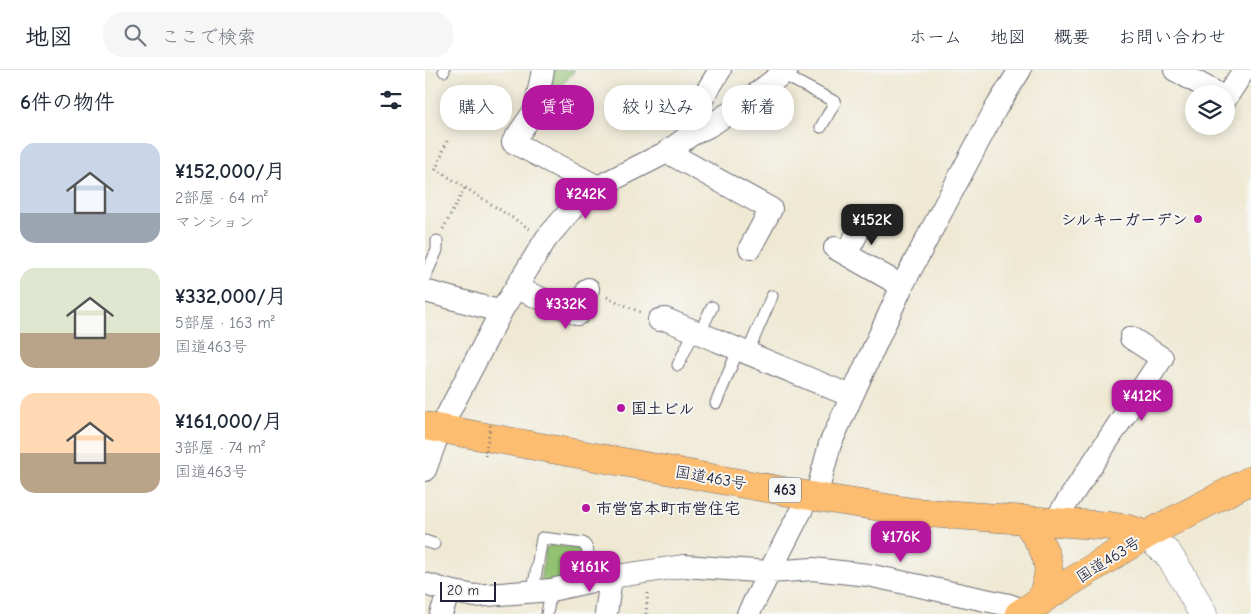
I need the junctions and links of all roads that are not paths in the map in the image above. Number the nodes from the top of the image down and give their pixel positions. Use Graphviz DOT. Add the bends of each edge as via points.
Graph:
graph roads {
  1 [pos="543,70"];
  2 [pos="720,70"];
  3 [pos="1019,70"];
  4 [pos="1175,70"];
  5 [pos="1244,70"];
  6 [pos="785,72"];
  7 [pos="1202,85"];
  8 [pos="1234,85"];
  9 [pos="821,127"];
  10 [pos="689,136"];
  11 [pos="667,152"];
  12 [pos="598,187"];
  13 [pos="865,219"];
  14 [pos="437,241"];
  15 [pos="750,248"];
  16 [pos="425,277"];
  17 [pos="902,286"];
  18 [pos="516,288"];
  19 [pos="588,289"];
  20 [pos="425,292"];
  21 [pos="772,296"];
  22 [pos="712,307"];
  23 [pos="502,310"];
  24 [pos="659,320"];
  25 [pos="696,333"];
  26 [pos="1131,338"];
  27 [pos="743,352"];
  28 [pos="678,365"];
  29 [pos="851,396"];
  30 [pos="716,403"];
  31 [pos="432,427"];
  32 [pos="425,470"];
  33 [pos="1251,480"];
  34 [pos="813,496"];
  35 [pos="1026,521"];
  36 [pos="1054,522"];
  37 [pos="1146,535"];
  38 [pos="770,572"];
  39 [pos="603,579"];
  40 [pos="425,584"];
  41 [pos="542,590"];
  42 [pos="449,591"];
  43 [pos="1028,609"];
  44 [pos="441,614"];
  45 [pos="547,614"];
  46 [pos="606,614"];
  47 [pos="748,614"];
  48 [pos="1203,614"];
  1 -- 12 [label="street" via="535,110 513,142"];
  2 -- 10 [label="street" via="702,99"];
  3 -- 17 [label="street"];
  4 -- 7 [label="street"];
  5 -- 8 [label="street"];
  6 -- 9 [label="lane" via="835,102"];
  6 -- 10 [label="street" via="742,105"];
  10 -- 11 [label="street"];
  11 -- 12 [label="street"];
  11 -- 15 [label="street" via="771,209"];
  12 -- 18 [label="street" via="581,198 545,239"];
  13 -- 17 [label="street" via="840,251"];
  14 -- 16 [label="lane" via="437,250"];
  17 -- 29 [label="street"];
  18 -- 19 [label="street" via="578,314"];
  18 -- 23 [label="street"];
  20 -- 23 [label="street"];
  21 -- 27 [label="lane"];
  22 -- 25 [label="lane"];
  23 -- 31 [label="street"];
  24 -- 25 [label="street" via="665,319"];
  25 -- 27 [label="street"];
  25 -- 28 [label="lane"];
  26 -- 36 [label="street" via="1162,358"];
  27 -- 29 [label="street"];
  27 -- 30 [label="lane"];
  29 -- 34 [label="street" via="830,444"];
  31 -- 32 [label="street"];
  31 -- 34 [label="highway, 国道463号 / 463"];
  33 -- 37 [label="highway, 国道463号"];
  34 -- 35 [label="highway, 国道463号 / 463" via="913,512"];
  34 -- 38 [label="street"];
  35 -- 36 [label="highway, 国道463号 / 463"];
  35 -- 43 [label="highway" via="1040,542 1048,574"];
  36 -- 37 [label="highway, 国道463号 / 463" via="1119,527"];
  37 -- 43 [label="highway, 国道463号"];
  37 -- 48 [label="street" via="1168,554"];
  38 -- 39 [label="street" via="683,566"];
  38 -- 43 [label="street" via="813,569 868,575"];
  38 -- 47 [label="street"];
  39 -- 41 [label="street"];
  39 -- 41 [label="lane" via="583,543 542,538"];
  39 -- 46 [label="street"];
  40 -- 42 [label="street"];
  41 -- 42 [label="street" via="475,596"];
  41 -- 45 [label="lane"];
  42 -- 44 [label="street"];
}
